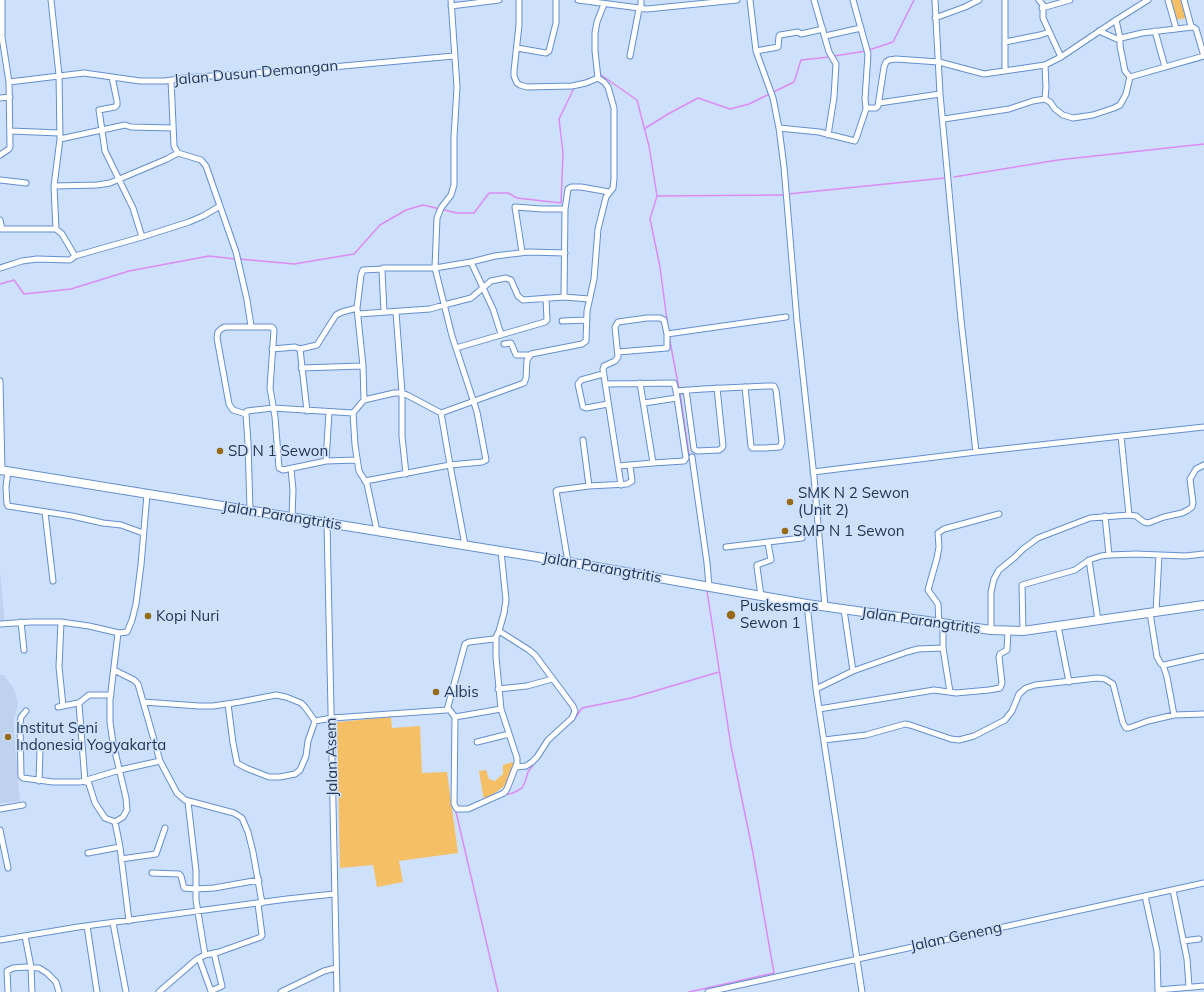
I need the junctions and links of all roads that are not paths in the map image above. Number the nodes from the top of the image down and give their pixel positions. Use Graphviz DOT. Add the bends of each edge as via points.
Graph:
graph roads {
  1 [pos="2,0"];
  2 [pos="51,0"];
  3 [pos="499,0"];
  4 [pos="518,0"];
  5 [pos="556,0"];
  6 [pos="578,0"];
  7 [pos="641,0"];
  8 [pos="737,0"];
  9 [pos="750,0"];
  10 [pos="814,0"];
  11 [pos="854,0"];
  12 [pos="979,0"];
  13 [pos="1005,0"];
  14 [pos="1039,0"];
  15 [pos="1070,0"];
  16 [pos="1148,0"];
  17 [pos="1168,0"];
  18 [pos="1184,0"];
  19 [pos="935,2"];
  20 [pos="451,3"];
  21 [pos="681,3"];
  22 [pos="604,4"];
  23 [pos="1042,8"];
  24 [pos="640,9"];
  25 [pos="936,18"];
  26 [pos="1116,20"];
  27 [pos="1191,26"];
  28 [pos="861,28"];
  29 [pos="1176,28"];
  30 [pos="823,29"];
  31 [pos="1099,31"];
  32 [pos="1155,31"];
  33 [pos="1049,32"];
  34 [pos="825,36"];
  35 [pos="1120,38"];
  36 [pos="1005,42"];
  37 [pos="517,48"];
  38 [pos="756,51"];
  39 [pos="2,55"];
  40 [pos="454,56"];
  41 [pos="630,56"];
  42 [pos="1204,56"];
  43 [pos="1061,58"];
  44 [pos="939,62"];
  45 [pos="1045,65"];
  46 [pos="1165,67"];
  47 [pos="1005,71"];
  48 [pos="59,75"];
  49 [pos="597,76"];
  50 [pos="112,77"];
  51 [pos="1130,77"];
  52 [pos="171,80"];
  53 [pos="9,82"];
  54 [pos="940,94"];
  55 [pos="10,97"];
  56 [pos="0,98"];
  57 [pos="1046,99"];
  58 [pos="879,103"];
  59 [pos="866,108"];
  60 [pos="944,120"];
  61 [pos="173,128"];
  62 [pos="779,128"];
  63 [pos="102,130"];
  64 [pos="10,131"];
  65 [pos="828,135"];
  66 [pos="60,136"];
  67 [pos="178,152"];
  68 [pos="0,155"];
  69 [pos="119,179"];
  70 [pos="0,180"];
  71 [pos="26,183"];
  72 [pos="54,186"];
  73 [pos="610,192"];
  74 [pos="220,206"];
  75 [pos="565,209"];
  76 [pos="0,220"];
  77 [pos="1,229"];
  78 [pos="56,229"];
  79 [pos="142,238"];
  80 [pos="522,252"];
  81 [pos="565,253"];
  82 [pos="75,256"];
  83 [pos="471,262"];
  84 [pos="0,268"];
  85 [pos="435,268"];
  86 [pos="382,270"];
  87 [pos="483,286"];
  88 [pos="564,297"];
  89 [pos="546,298"];
  90 [pos="589,299"];
  91 [pos="444,305"];
  92 [pos="357,308"];
  93 [pos="384,312"];
  94 [pos="396,312"];
  95 [pos="358,314"];
  96 [pos="786,317"];
  97 [pos="587,320"];
  98 [pos="562,321"];
  99 [pos="251,326"];
  100 [pos="501,334"];
  101 [pos="669,334"];
  102 [pos="504,344"];
  103 [pos="456,348"];
  104 [pos="272,349"];
  105 [pos="300,349"];
  106 [pos="618,352"];
  107 [pos="529,355"];
  108 [pos="363,366"];
  109 [pos="301,368"];
  110 [pos="603,374"];
  111 [pos="0,381"];
  112 [pos="605,384"];
  113 [pos="640,384"];
  114 [pos="745,387"];
  115 [pos="717,388"];
  116 [pos="685,390"];
  117 [pos="677,391"];
  118 [pos="402,393"];
  119 [pos="677,398"];
  120 [pos="364,400"];
  121 [pos="474,401"];
  122 [pos="644,403"];
  123 [pos="608,404"];
  124 [pos="273,408"];
  125 [pos="307,411"];
  126 [pos="329,412"];
  127 [pos="353,413"];
  128 [pos="441,413"];
  129 [pos="246,414"];
  130 [pos="1204,427"];
  131 [pos="1121,436"];
  132 [pos="583,440"];
  133 [pos="976,452"];
  134 [pos="692,457"];
  135 [pos="356,460"];
  136 [pos="326,461"];
  137 [pos="653,463"];
  138 [pos="450,465"];
  139 [pos="630,465"];
  140 [pos="1204,465"];
  141 [pos="618,466"];
  142 [pos="291,469"];
  143 [pos="3,470"];
  144 [pos="813,472"];
  145 [pos="406,474"];
  146 [pos="365,481"];
  147 [pos="621,485"];
  148 [pos="589,486"];
  149 [pos="147,494"];
  150 [pos="250,510"];
  151 [pos="45,512"];
  152 [pos="999,514"];
  153 [pos="1129,515"];
  154 [pos="1105,516"];
  155 [pos="292,517"];
  156 [pos="327,523"];
  157 [pos="377,531"];
  158 [pos="143,533"];
  159 [pos="802,538"];
  160 [pos="768,543"];
  161 [pos="465,545"];
  162 [pos="726,547"];
  163 [pos="501,551"];
  164 [pos="1204,554"];
  165 [pos="1109,555"];
  166 [pos="1159,555"];
  167 [pos="1089,560"];
  168 [pos="568,562"];
  169 [pos="53,581"];
  170 [pos="709,586"];
  171 [pos="761,596"];
  172 [pos="807,604"];
  173 [pos="1204,605"];
  174 [pos="825,607"];
  175 [pos="844,610"];
  176 [pos="1153,612"];
  177 [pos="1098,620"];
  178 [pos="21,622"];
  179 [pos="61,622"];
  180 [pos="0,624"];
  181 [pos="941,624"];
  182 [pos="1058,626"];
  183 [pos="991,630"];
  184 [pos="499,631"];
  185 [pos="1008,631"];
  186 [pos="1023,632"];
  187 [pos="118,633"];
  188 [pos="496,637"];
  189 [pos="943,648"];
  190 [pos="24,650"];
  191 [pos="1203,656"];
  192 [pos="1204,664"];
  193 [pos="1163,665"];
  194 [pos="114,670"];
  195 [pos="853,671"];
  196 [pos="552,679"];
  197 [pos="1069,682"];
  198 [pos="498,689"];
  199 [pos="816,689"];
  200 [pos="950,692"];
  201 [pos="111,695"];
  202 [pos="143,702"];
  203 [pos="79,703"];
  204 [pos="228,704"];
  205 [pos="448,708"];
  206 [pos="500,709"];
  207 [pos="819,709"];
  208 [pos="26,711"];
  209 [pos="1204,714"];
  210 [pos="1174,716"];
  211 [pos="455,717"];
  212 [pos="332,718"];
  213 [pos="315,720"];
  214 [pos="509,734"];
  215 [pos="824,740"];
  216 [pos="477,742"];
  217 [pos="40,751"];
  218 [pos="160,761"];
  219 [pos="516,767"];
  220 [pos="120,770"];
  221 [pos="39,781"];
  222 [pos="86,781"];
  223 [pos="188,802"];
  224 [pos="23,805"];
  225 [pos="0,809"];
  226 [pos="115,822"];
  227 [pos="165,828"];
  228 [pos="0,830"];
  229 [pos="120,847"];
  230 [pos="88,853"];
  231 [pos="121,859"];
  232 [pos="8,868"];
  233 [pos="152,873"];
  234 [pos="259,880"];
  235 [pos="1204,883"];
  236 [pos="195,889"];
  237 [pos="1173,890"];
  238 [pos="334,894"];
  239 [pos="1145,896"];
  240 [pos="260,904"];
  241 [pos="198,912"];
  242 [pos="129,921"];
  243 [pos="114,923"];
  244 [pos="87,926"];
  245 [pos="25,936"];
  246 [pos="1199,939"];
  247 [pos="0,940"];
  248 [pos="1183,941"];
  249 [pos="214,953"];
  250 [pos="205,955"];
  251 [pos="199,958"];
  252 [pos="856,959"];
  253 [pos="31,967"];
  254 [pos="336,968"];
  255 [pos="1204,986"];
  256 [pos="1189,987"];
  257 [pos="211,991"];
  258 [pos="1158,991"];
  259 [pos="8,992"];
  260 [pos="32,992"];
  261 [pos="59,992"];
  262 [pos="97,992"];
  263 [pos="126,992"];
  264 [pos="159,992"];
  265 [pos="281,992"];
  266 [pos="337,992"];
  267 [pos="708,992"];
  268 [pos="862,992"];
  1 -- 39 [label="street"];
  2 -- 48 [label="street"];
  3 -- 20 [label="street"];
  4 -- 37 [label="street"];
  5 -- 37 [label="street" via="556,22 549,51 546,53"];
  6 -- 22 [label="street"];
  7 -- 24 [label="street"];
  8 -- 21 [label="street"];
  9 -- 38 [label="street"];
  10 -- 30 [label="street"];
  11 -- 28 [label="street"];
  12 -- 25 [label="street"];
  13 -- 36 [label="street"];
  14 -- 23 [label="street"];
  15 -- 23 [label="street"];
  16 -- 26 [label="street"];
  17 -- 29 [label="street"];
  18 -- 27 [label="street"];
  19 -- 25 [label="street"];
  20 -- 40 [label="street"];
  21 -- 24 [label="street"];
  22 -- 24 [label="street"];
  22 -- 49 [label="street" via="595,33"];
  23 -- 33 [label="street"];
  24 -- 41 [label="street"];
  25 -- 44 [label="street"];
  26 -- 31 [label="street"];
  26 -- 35 [label="street"];
  27 -- 29 [label="street"];
  27 -- 42 [label="street" via="1196,29"];
  28 -- 34 [label="street"];
  28 -- 59 [label="street" via="868,51"];
  29 -- 32 [label="street"];
  30 -- 34 [label="street"];
  30 -- 38 [label="street" via="780,35 778,47"];
  31 -- 35 [label="street" via="1112,38"];
  31 -- 43 [label="street"];
  32 -- 35 [label="street"];
  32 -- 46 [label="street"];
  33 -- 36 [label="street"];
  33 -- 43 [label="street"];
  34 -- 65 [label="street" via="836,65"];
  35 -- 51 [label="street" via="1125,70"];
  36 -- 47 [label="street"];
  37 -- 49 [label="street" via="514,71 520,85 575,86"];
  38 -- 62 [label="street" via="773,98"];
  39 -- 53 [label="street"];
  40 -- 52 [label="street, Jalan Dusun Demangan"];
  40 -- 85 [label="street" via="457,94 454,185 437,218"];
  42 -- 46 [label="street"];
  43 -- 45 [label="street"];
  44 -- 47 [label="street" via="981,73"];
  44 -- 54 [label="street"];
  44 -- 58 [label="street" via="896,58 889,60 882,72"];
  45 -- 47 [label="street"];
  45 -- 57 [label="street"];
  46 -- 51 [label="street"];
  48 -- 50 [label="street, Jalan Dusun Demangan" via="90,73"];
  48 -- 53 [label="street, Jalan Dusun Demangan"];
  48 -- 66 [label="street"];
  49 -- 73 [label="street" via="608,87 614,108 614,179"];
  50 -- 52 [label="street, Jalan Dusun Demangan" via="140,81"];
  50 -- 63 [label="street" via="118,103 115,107 99,110"];
  51 -- 57 [label="street" via="1121,103 1093,115 1073,118 1063,115"];
  52 -- 61 [label="street"];
  53 -- 55 [label="street"];
  54 -- 58 [label="street"];
  54 -- 60 [label="street"];
  55 -- 56 [label="street"];
  55 -- 64 [label="street"];
  57 -- 60 [label="street" via="1009,109"];
  58 -- 59 [label="street" via="876,108"];
  59 -- 65 [label="street" via="855,141"];
  60 -- 133 [label="street" via="961,320"];
  61 -- 63 [label="street" via="126,125"];
  61 -- 67 [label="street" via="174,146"];
  62 -- 65 [label="street"];
  62 -- 144 [label="street"];
  63 -- 66 [label="street"];
  63 -- 69 [label="street" via="105,151"];
  64 -- 66 [label="street"];
  64 -- 68 [label="street" via="10,147"];
  66 -- 72 [label="street"];
  67 -- 69 [label="street" via="168,159"];
  67 -- 74 [label="street" via="205,163"];
  69 -- 72 [label="street" via="104,185"];
  69 -- 79 [label="street"];
  70 -- 71 [label="street"];
  72 -- 78 [label="street"];
  73 -- 75 [label="street" via="571,187 567,190"];
  73 -- 90 [label="street" via="606,197 598,229 594,279"];
  74 -- 79 [label="street" via="196,220"];
  74 -- 99 [label="street" via="240,266"];
  75 -- 80 [label="street" via="515,207"];
  75 -- 81 [label="street"];
  76 -- 77 [label="street"];
  77 -- 78 [label="street"];
  78 -- 82 [label="street" via="62,234"];
  79 -- 82 [label="street"];
  80 -- 81 [label="street"];
  80 -- 83 [label="street"];
  81 -- 88 [label="street"];
  82 -- 84 [label="street" via="64,261 22,261"];
  83 -- 85 [label="street"];
  83 -- 87 [label="street"];
  85 -- 86 [label="street"];
  85 -- 91 [label="street"];
  86 -- 92 [label="street" via="362,271"];
  86 -- 93 [label="street"];
  87 -- 89 [label="street" via="494,280 508,278 520,298"];
  87 -- 91 [label="street" via="471,298"];
  87 -- 100 [label="street"];
  88 -- 89 [label="street"];
  88 -- 90 [label="street"];
  89 -- 100 [label="street" via="546,322"];
  90 -- 97 [label="street"];
  91 -- 94 [label="street"];
  91 -- 103 [label="street"];
  92 -- 95 [label="street"];
  92 -- 105 [label="street" via="338,313 317,345"];
  93 -- 94 [label="street"];
  93 -- 95 [label="street"];
  94 -- 118 [label="street"];
  95 -- 108 [label="street"];
  96 -- 101 [label="street"];
  97 -- 98 [label="street"];
  97 -- 107 [label="street" via="584,344"];
  99 -- 104 [label="street" via="273,327"];
  99 -- 129 [label="street" via="225,327 218,332 217,338 229,404 233,410"];
  100 -- 103 [label="street"];
  101 -- 106 [label="street" via="667,348"];
  101 -- 106 [label="street" via="664,320 660,318 618,322 615,327"];
  102 -- 107 [label="street" via="512,343 516,355"];
  103 -- 121 [label="street"];
  104 -- 105 [label="street"];
  104 -- 124 [label="street" via="270,388"];
  105 -- 109 [label="street"];
  106 -- 110 [label="street" via="616,360 603,367"];
  107 -- 121 [label="street" via="524,383"];
  108 -- 109 [label="street"];
  108 -- 120 [label="street"];
  109 -- 125 [label="street"];
  110 -- 112 [label="street"];
  110 -- 123 [label="street" via="581,380 578,384 583,407"];
  111 -- 143 [label="street"];
  112 -- 113 [label="street"];
  112 -- 123 [label="street"];
  113 -- 117 [label="street" via="673,382"];
  113 -- 122 [label="street"];
  114 -- 114 [label="street" via="775,387 782,442 780,447 752,448"];
  114 -- 115 [label="street"];
  115 -- 116 [label="street"];
  115 -- 116 [label="street" via="723,446 719,450 694,449"];
  116 -- 117 [label="street"];
  117 -- 119 [label="street"];
  118 -- 120 [label="street"];
  118 -- 128 [label="street"];
  118 -- 145 [label="street" via="402,436"];
  119 -- 122 [label="street"];
  119 -- 137 [label="street" via="686,458 684,461"];
  120 -- 127 [label="street"];
  121 -- 128 [label="street"];
  121 -- 138 [label="street" via="486,460"];
  122 -- 137 [label="street"];
  123 -- 141 [label="street"];
  124 -- 125 [label="street"];
  124 -- 129 [label="street" via="250,410"];
  124 -- 142 [label="street" via="278,464 280,469"];
  125 -- 126 [label="street"];
  126 -- 127 [label="street"];
  126 -- 136 [label="street"];
  127 -- 135 [label="street"];
  128 -- 138 [label="street"];
  129 -- 150 [label="street"];
  130 -- 131 [label="street"];
  131 -- 133 [label="street"];
  131 -- 153 [label="street"];
  132 -- 148 [label="street"];
  133 -- 144 [label="street"];
  134 -- 170 [label="street"];
  135 -- 136 [label="street"];
  135 -- 146 [label="street"];
  136 -- 142 [label="street"];
  137 -- 139 [label="street"];
  138 -- 145 [label="street"];
  138 -- 161 [label="street"];
  139 -- 141 [label="street"];
  139 -- 147 [label="street" via="632,481"];
  140 -- 153 [label="street" via="1196,469 1190,479 1193,503 1188,510 1148,523"];
  141 -- 147 [label="street"];
  142 -- 155 [label="street"];
  143 -- 149 [label="main road, Jalan Parangtritis"];
  143 -- 151 [label="street" via="7,505"];
  144 -- 174 [label="street"];
  145 -- 146 [label="street"];
  146 -- 157 [label="street"];
  147 -- 148 [label="street"];
  148 -- 168 [label="street" via="556,492"];
  149 -- 150 [label="main road, Jalan Parangtritis"];
  149 -- 158 [label="street"];
  150 -- 155 [label="main road, Jalan Parangtritis"];
  151 -- 158 [label="street" via="121,525"];
  151 -- 169 [label="street"];
  152 -- 181 [label="street" via="938,532 939,547 928,590 938,604"];
  153 -- 154 [label="street"];
  154 -- 165 [label="street"];
  154 -- 183 [label="street" via="1090,518 1038,538 999,570 991,592"];
  155 -- 156 [label="main road, Jalan Parangtritis"];
  156 -- 157 [label="main road, Jalan Parangtritis"];
  156 -- 212 [label="street, Jalan Asem"];
  157 -- 161 [label="main road, Jalan Parangtritis"];
  158 -- 187 [label="street" via="141,565 132,620 127,632"];
  159 -- 160 [label="street"];
  160 -- 162 [label="street"];
  160 -- 171 [label="street" via="771,560 757,566"];
  161 -- 163 [label="main road, Jalan Parangtritis"];
  163 -- 168 [label="main road, Jalan Parangtritis"];
  163 -- 184 [label="street" via="506,600"];
  164 -- 166 [label="street"];
  165 -- 166 [label="street"];
  165 -- 167 [label="street"];
  166 -- 176 [label="street"];
  167 -- 177 [label="street"];
  167 -- 186 [label="street" via="1075,570 1022,585"];
  168 -- 170 [label="main road, Jalan Parangtritis"];
  170 -- 171 [label="main road, Jalan Parangtritis"];
  171 -- 172 [label="main road, Jalan Parangtritis"];
  172 -- 174 [label="main road, Jalan Parangtritis"];
  172 -- 199 [label="street"];
  173 -- 176 [label="main road, Jalan Parangtritis"];
  174 -- 175 [label="main road, Jalan Parangtritis"];
  175 -- 181 [label="main road, Jalan Parangtritis"];
  175 -- 195 [label="street"];
  176 -- 177 [label="main road, Jalan Parangtritis"];
  176 -- 193 [label="street" via="1157,657"];
  177 -- 182 [label="main road, Jalan Parangtritis"];
  178 -- 179 [label="street"];
  178 -- 180 [label="street"];
  178 -- 190 [label="street"];
  179 -- 187 [label="street"];
  179 -- 203 [label="street" via="61,706"];
  181 -- 183 [label="main road, Jalan Parangtritis"];
  181 -- 189 [label="street"];
  182 -- 186 [label="main road, Jalan Parangtritis"];
  182 -- 197 [label="street"];
  183 -- 185 [label="main road, Jalan Parangtritis"];
  184 -- 188 [label="street"];
  184 -- 196 [label="street" via="529,650"];
  185 -- 186 [label="main road, Jalan Parangtritis"];
  185 -- 200 [label="street" via="1007,650 999,657 1002,683 1000,688"];
  187 -- 194 [label="street"];
  188 -- 198 [label="street"];
  188 -- 205 [label="street" via="492,640 465,644"];
  189 -- 195 [label="street" via="912,650"];
  189 -- 200 [label="street"];
  191 -- 192 [label="street"];
  191 -- 193 [label="street"];
  193 -- 210 [label="street"];
  194 -- 201 [label="street"];
  194 -- 202 [label="street" via="137,682"];
  195 -- 199 [label="street"];
  196 -- 198 [label="street"];
  196 -- 219 [label="street" via="573,706 574,715 548,740 532,762 526,766"];
  197 -- 210 [label="street" via="1097,678 1105,679 1114,685 1126,728"];
  197 -- 215 [label="street" via="1026,688 1019,694 1005,720 974,736 959,740 905,724 866,734"];
  198 -- 206 [label="street"];
  199 -- 207 [label="street"];
  200 -- 207 [label="street" via="939,690 914,693"];
  201 -- 203 [label="street" via="89,695"];
  201 -- 220 [label="street" via="111,728"];
  202 -- 204 [label="street" via="199,706"];
  202 -- 218 [label="street"];
  203 -- 222 [label="street"];
  204 -- 213 [label="street" via="269,695 281,696 301,703"];
  204 -- 213 [label="street" via="237,763 269,777 295,774 300,770"];
  205 -- 211 [label="street"];
  205 -- 212 [label="street"];
  206 -- 211 [label="street"];
  206 -- 214 [label="street"];
  207 -- 215 [label="street"];
  208 -- 221 [label="street" via="20,723 21,776"];
  209 -- 210 [label="street"];
  211 -- 219 [label="street" via="453,798 457,810 468,809 504,793"];
  212 -- 213 [label="street"];
  212 -- 238 [label="street, Jalan Asem"];
  214 -- 216 [label="street"];
  214 -- 219 [label="street" via="517,758"];
  215 -- 252 [label="street"];
  217 -- 221 [label="street"];
  218 -- 220 [label="street"];
  218 -- 223 [label="street" via="177,793"];
  220 -- 222 [label="street"];
  220 -- 226 [label="street" via="127,810 123,817"];
  221 -- 222 [label="street"];
  222 -- 226 [label="street" via="101,814"];
  223 -- 234 [label="street" via="234,813 242,818 248,832"];
  223 -- 236 [label="street" via="196,871"];
  224 -- 225 [label="street"];
  226 -- 229 [label="street"];
  227 -- 231 [label="street" via="156,854"];
  228 -- 232 [label="street"];
  229 -- 230 [label="street"];
  229 -- 231 [label="street"];
  231 -- 242 [label="street"];
  233 -- 236 [label="street" via="179,874 184,888"];
  234 -- 236 [label="street"];
  234 -- 240 [label="street"];
  235 -- 237 [label="street, Jalan Geneng"];
  236 -- 241 [label="street"];
  237 -- 239 [label="street, Jalan Geneng"];
  237 -- 248 [label="street"];
  238 -- 240 [label="street"];
  238 -- 254 [label="street, Jalan Asem"];
  239 -- 252 [label="street, Jalan Geneng"];
  239 -- 258 [label="street" via="1157,951"];
  240 -- 241 [label="street"];
  240 -- 249 [label="street" via="262,936"];
  241 -- 242 [label="street"];
  241 -- 250 [label="street"];
  242 -- 243 [label="street"];
  243 -- 244 [label="street"];
  243 -- 263 [label="street"];
  244 -- 245 [label="street"];
  244 -- 262 [label="street"];
  245 -- 247 [label="street"];
  245 -- 253 [label="street"];
  246 -- 248 [label="street"];
  248 -- 256 [label="street"];
  249 -- 250 [label="street"];
  249 -- 257 [label="street" via="222,986"];
  250 -- 251 [label="street"];
  251 -- 257 [label="street"];
  251 -- 264 [label="street"];
  252 -- 267 [label="street, Jalan Geneng"];
  252 -- 268 [label="street"];
  253 -- 259 [label="street" via="9,970 6,975"];
  253 -- 260 [label="street"];
  253 -- 261 [label="street" via="42,969 52,977"];
  254 -- 265 [label="street" via="324,971"];
  254 -- 266 [label="street, Jalan Asem"];
  255 -- 256 [label="street"];
  256 -- 258 [label="street"];
}
